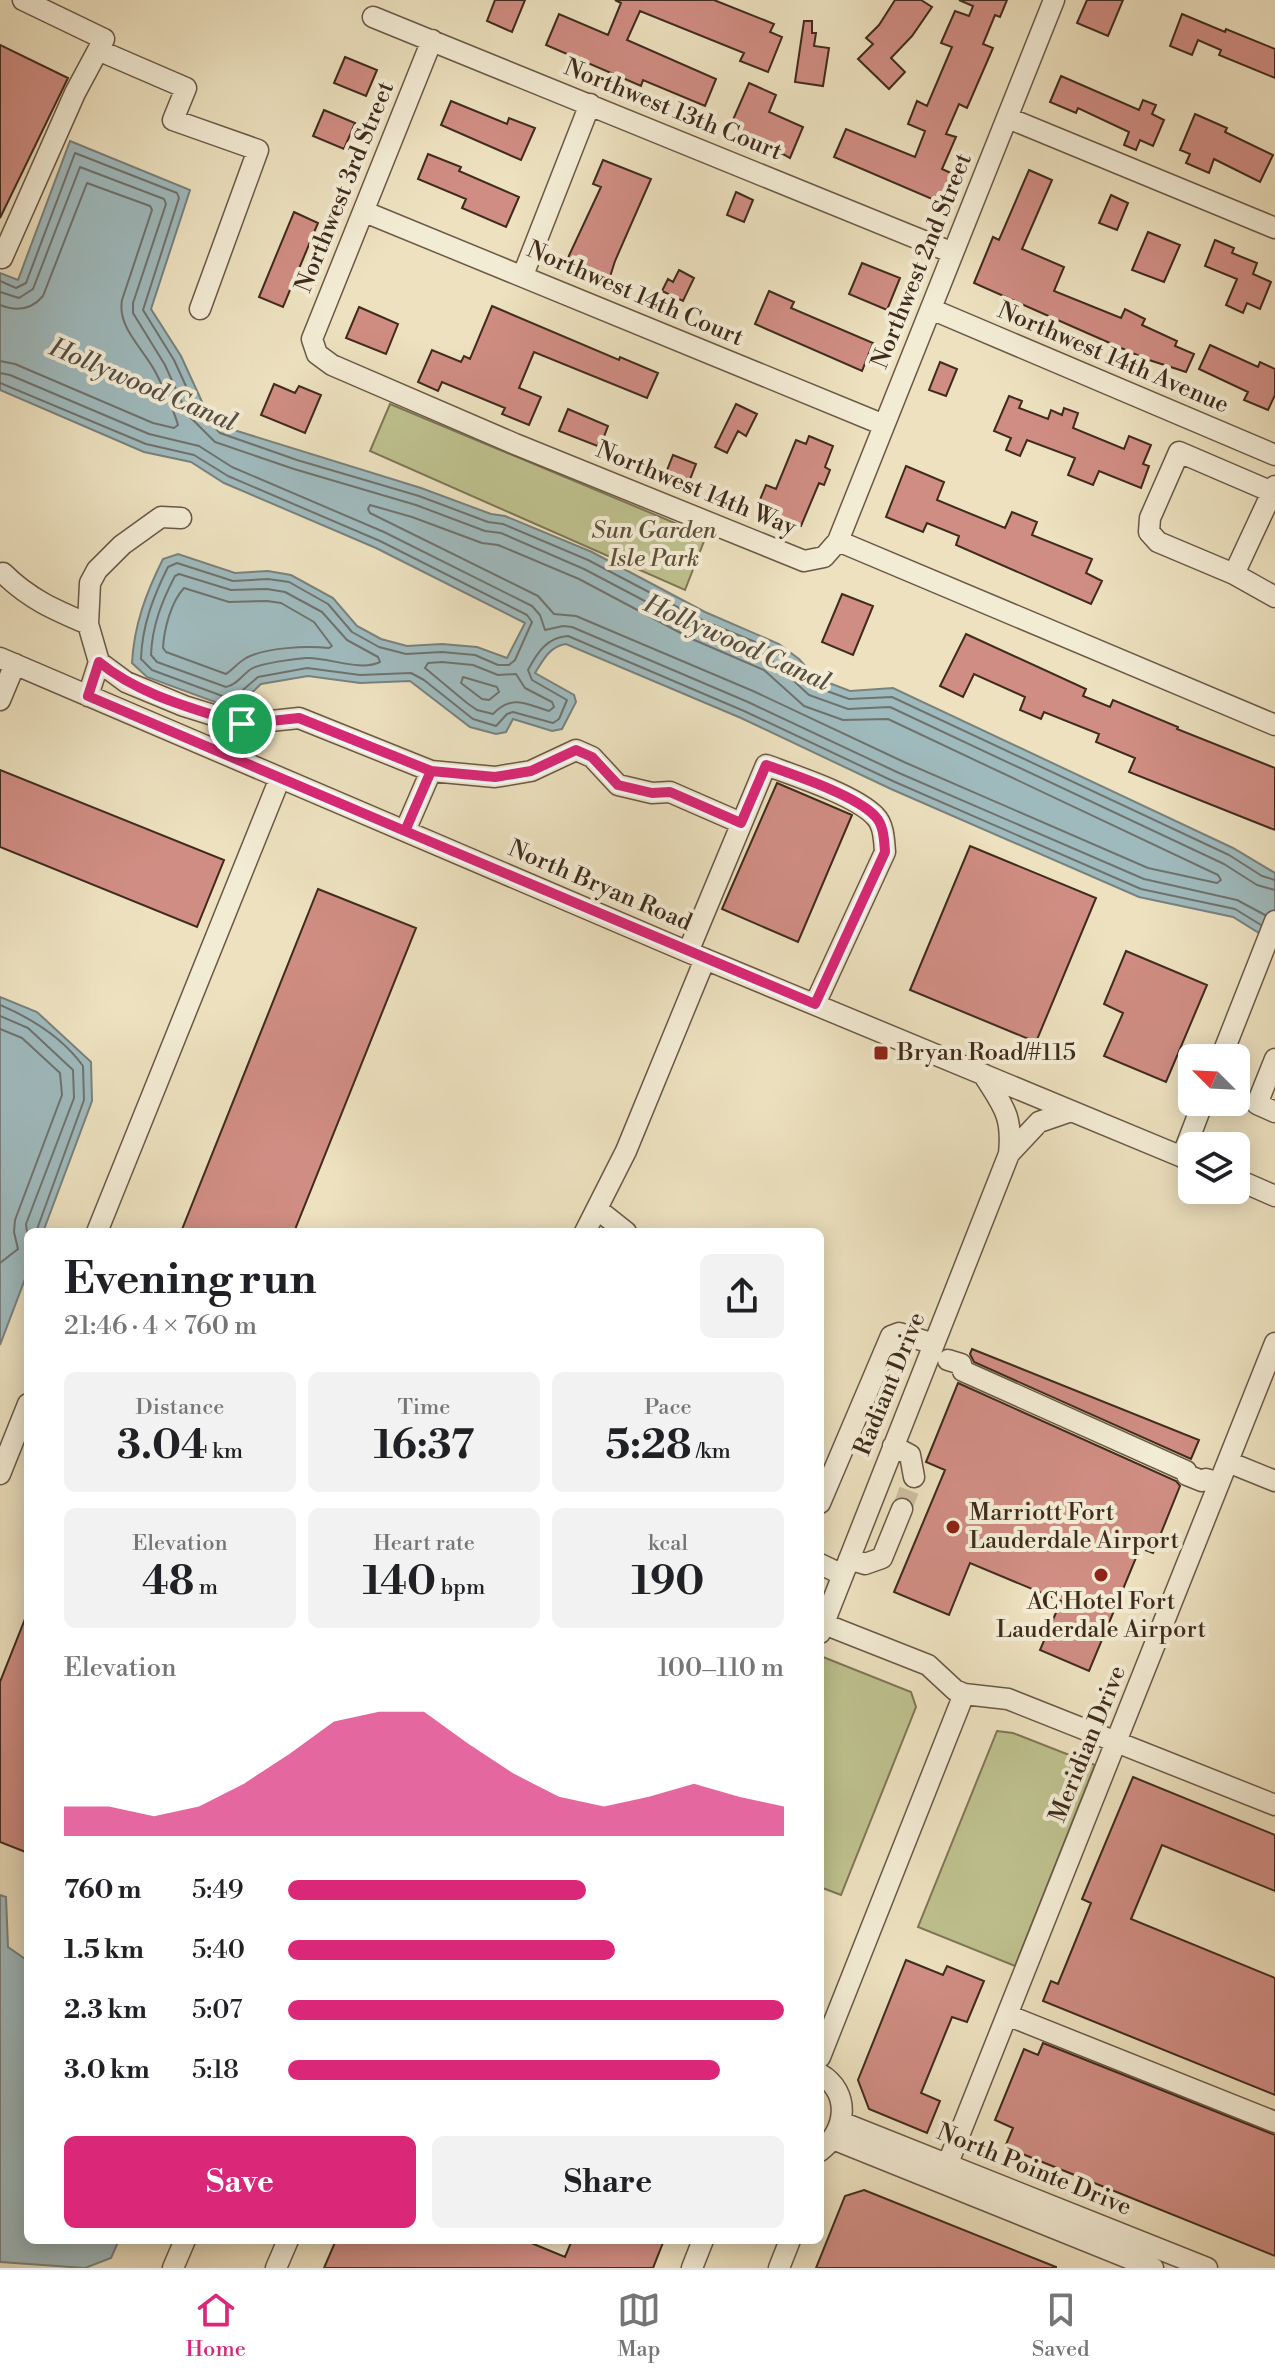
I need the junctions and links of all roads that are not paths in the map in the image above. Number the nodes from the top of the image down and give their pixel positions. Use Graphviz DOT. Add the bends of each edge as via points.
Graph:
graph roads {
  1 [pos="23,0"];
  2 [pos="1054,0"];
  3 [pos="373,17"];
  4 [pos="432,40"];
  5 [pos="98,50"];
  6 [pos="590,104"];
  7 [pos="1008,118"];
  8 [pos="365,212"];
  9 [pos="1275,228"];
  10 [pos="953,253"];
  11 [pos="2,258"];
  12 [pos="523,275"];
  13 [pos="200,309"];
  14 [pos="931,309"];
  15 [pos="317,354"];
  16 [pos="884,425"];
  17 [pos="1275,455"];
  18 [pos="1274,489"];
  19 [pos="181,518"];
  20 [pos="838,541"];
  21 [pos="3,573"];
  22 [pos="1234,574"];
  23 [pos="1275,597"];
  24 [pos="88,624"];
  25 [pos="7,661"];
  26 [pos="99,662"];
  27 [pos="88,696"];
  28 [pos="0,700"];
  29 [pos="1275,725"];
  30 [pos="431,771"];
  31 [pos="280,778"];
  32 [pos="741,823"];
  33 [pos="405,831"];
  34 [pos="1275,921"];
  35 [pos="696,956"];
  36 [pos="815,1004"];
  37 [pos="1226,1044"];
  38 [pos="1275,1059"];
  39 [pos="983,1074"];
  40 [pos="1071,1111"];
  41 [pos="1275,1112"];
  42 [pos="1009,1154"];
  43 [pos="1178,1155"];
  44 [pos="1250,1185"];
  45 [pos="1275,1196"];
  46 [pos="597,1209"];
  47 [pos="99,1228"];
  48 [pos="587,1228"];
  49 [pos="621,1228"];
  50 [pos="1275,1343"];
  51 [pos="944,1359"];
  52 [pos="24,1414"];
  53 [pos="893,1446"];
  54 [pos="1228,1462"];
  55 [pos="0,1474"];
  56 [pos="914,1477"];
  57 [pos="1213,1481"];
  58 [pos="1275,1481"];
  59 [pos="824,1493"];
  60 [pos="902,1509"];
  61 [pos="824,1564"];
  62 [pos="846,1567"];
  63 [pos="824,1623"];
  64 [pos="824,1629"];
  65 [pos="964,1694"];
  66 [pos="1117,1742"];
  67 [pos="1275,1805"];
  68 [pos="1007,2015"];
  69 [pos="824,2047"];
  70 [pos="824,2077"];
  71 [pos="1275,2122"];
  72 [pos="827,2144"];
  73 [pos="948,2163"];
  74 [pos="183,2244"];
  75 [pos="286,2244"];
  76 [pos="701,2244"];
  77 [pos="788,2244"];
  78 [pos="173,2268"];
  79 [pos="276,2268"];
  80 [pos="692,2268"];
  81 [pos="779,2268"];
  82 [pos="1153,2268"];
  83 [pos="1207,2268"];
  1 -- 5 [label="street" via="104,39"];
  2 -- 7 [label="street, Northwest 2nd Street"];
  3 -- 4 [label="street, Northwest 13th Court"];
  4 -- 6 [label="street, Northwest 13th Court"];
  4 -- 8 [label="street, Northwest 3rd Street"];
  5 -- 11 [label="street"];
  5 -- 13 [label="street" via="186,88 173,120 258,150"];
  6 -- 10 [label="street, Northwest 13th Court"];
  6 -- 12 [label="street"];
  7 -- 9 [label="street"];
  7 -- 10 [label="street, Northwest 2nd Street"];
  8 -- 12 [label="street, Northwest 14th Court"];
  8 -- 15 [label="street, Northwest 3rd Street" via="312,339"];
  10 -- 14 [label="street, Northwest 2nd Street"];
  12 -- 16 [label="street, Northwest 14th Court"];
  14 -- 16 [label="street, Northwest 2nd Street"];
  14 -- 17 [label="street, Northwest 14th Avenue"];
  15 -- 20 [label="street, Northwest 14th Way" via="501,438 804,561 824,557"];
  16 -- 20 [label="street, Northwest 2nd Street"];
  18 -- 22 [label="street"];
  18 -- 22 [label="street" via="1179,452 1149,532 1158,542"];
  19 -- 24 [label="street" via="161,517 97,570 90,583"];
  20 -- 29 [label="street"];
  21 -- 24 [label="street" via="21,592"];
  22 -- 23 [label="street"];
  24 -- 26 [label="street"];
  25 -- 27 [label="street, North Bryan Road"];
  25 -- 28 [label="street"];
  26 -- 27 [label="street"];
  26 -- 30 [label="street" via="126,682 184,706 242,724 299,718"];
  27 -- 31 [label="street, North Bryan Road"];
  30 -- 32 [label="street" via="495,777 531,771 576,750 592,757 618,785 670,792"];
  30 -- 33 [label="street"];
  31 -- 33 [label="street, North Bryan Road"];
  31 -- 47 [label="street"];
  32 -- 35 [label="street"];
  32 -- 36 [label="street" via="766,765 847,798 875,816 883,832 885,852"];
  33 -- 35 [label="street, North Bryan Road"];
  34 -- 37 [label="street"];
  35 -- 36 [label="street, North Bryan Road"];
  35 -- 46 [label="street" via="626,1151"];
  36 -- 39 [label="street, North Bryan Road"];
  38 -- 41 [label="street" via="1257,1104"];
  39 -- 40 [label="street, North Bryan Road"];
  39 -- 42 [label="street, Radiant Drive" via="1009,1118"];
  40 -- 42 [label="street, Radiant Drive" via="1039,1122"];
  40 -- 43 [label="street, North Bryan Road"];
  42 -- 51 [label="street, Radiant Drive"];
  44 -- 45 [label="street"];
  46 -- 48 [label="street"];
  46 -- 49 [label="street"];
  50 -- 54 [label="street, Meridian Drive"];
  51 -- 53 [label="street, Radiant Drive"];
  51 -- 57 [label="street"];
  51 -- 59 [label="street" via="899,1333 891,1336"];
  52 -- 55 [label="street"];
  53 -- 56 [label="street" via="910,1455"];
  53 -- 62 [label="street, Radiant Drive"];
  54 -- 57 [label="street, Meridian Drive"];
  54 -- 58 [label="street"];
  57 -- 66 [label="street, Meridian Drive"];
  60 -- 62 [label="street" via="882,1558"];
  61 -- 62 [label="street"];
  62 -- 63 [label="street, Radiant Drive"];
  64 -- 65 [label="street" via="928,1665"];
  65 -- 66 [label="street" via="1008,1699"];
  65 -- 69 [label="street"];
  66 -- 67 [label="street"];
  66 -- 68 [label="street, Meridian Drive"];
  68 -- 71 [label="street"];
  68 -- 73 [label="street, Meridian Drive"];
  70 -- 72 [label="street" via="840,2097"];
  72 -- 73 [label="street, North Pointe Drive"];
  72 -- 82 [label="street, North Pointe Drive"];
  73 -- 83 [label="street, North Pointe Drive"];
  74 -- 78 [label="street"];
  75 -- 79 [label="street"];
  76 -- 80 [label="street"];
  77 -- 81 [label="street"];
}
